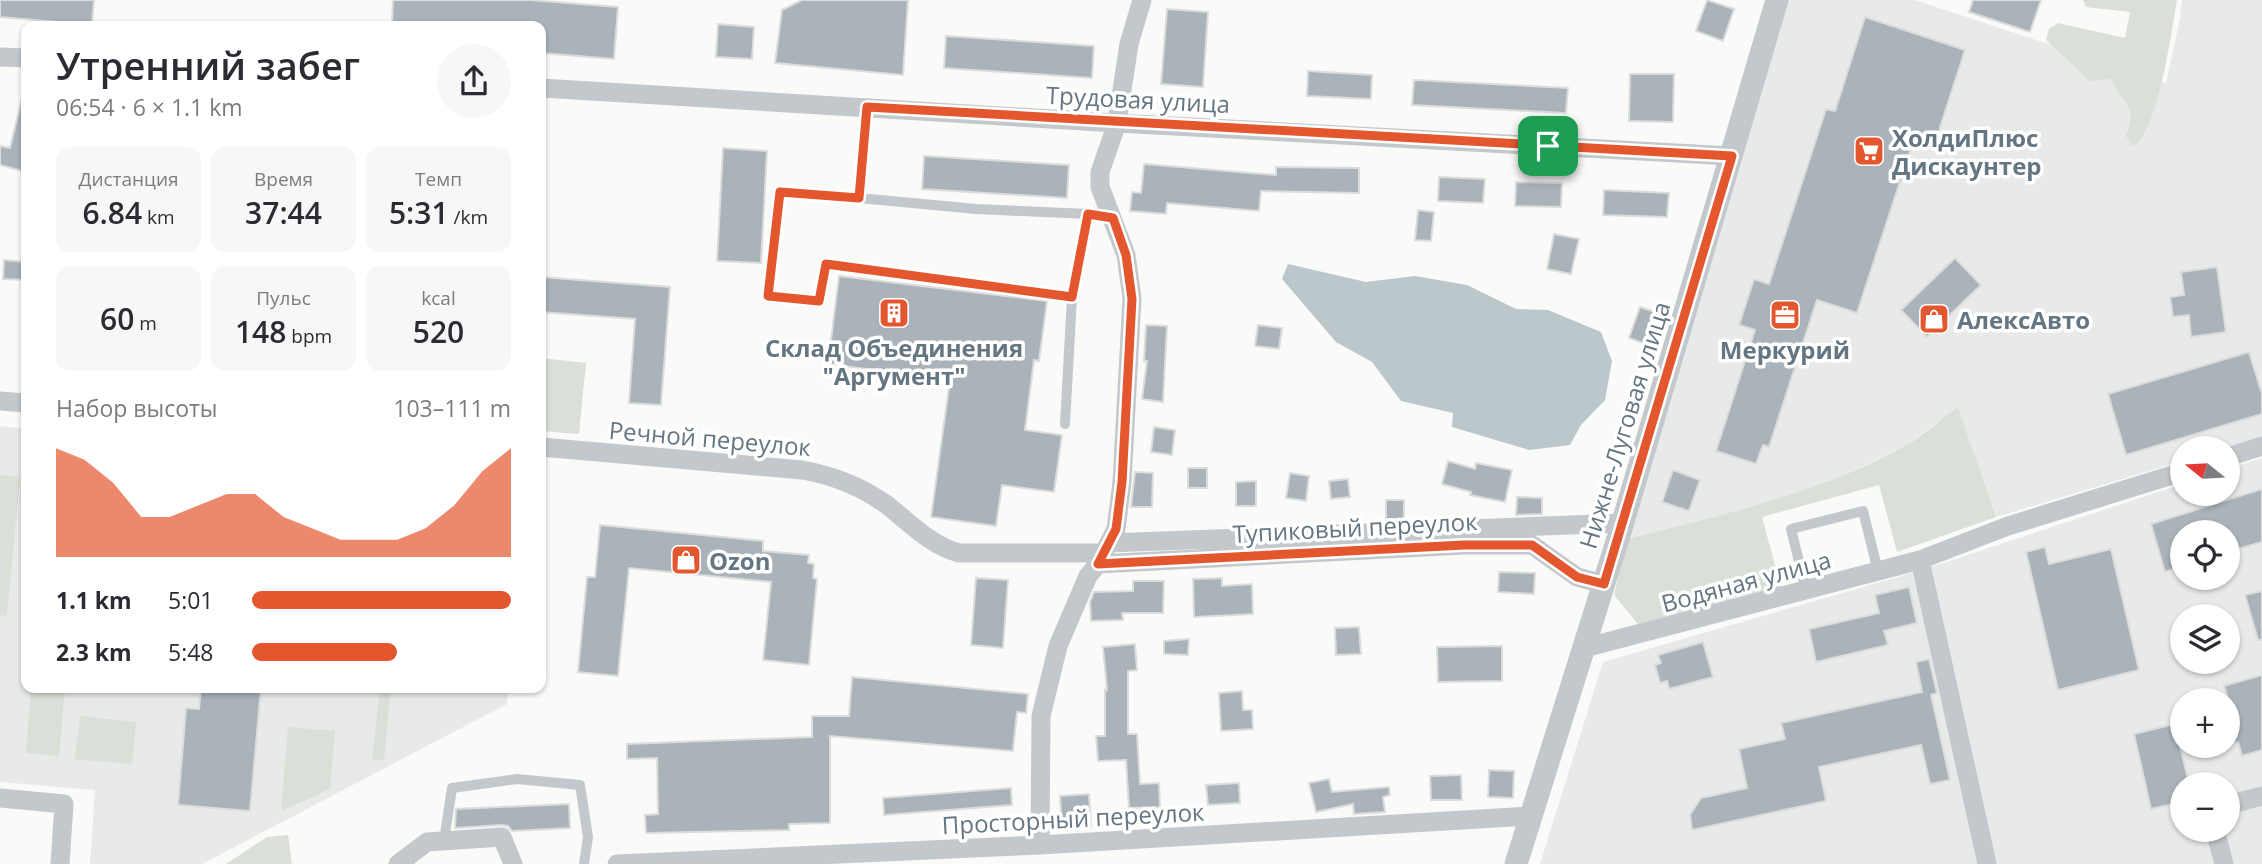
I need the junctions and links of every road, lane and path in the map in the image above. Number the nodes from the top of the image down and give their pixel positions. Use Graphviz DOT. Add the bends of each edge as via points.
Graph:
graph roads {
  1 [pos="1142,0"];
  2 [pos="1777,0"];
  3 [pos="0,57"];
  4 [pos="21,58"];
  5 [pos="546,88"];
  6 [pos="867,107"];
  7 [pos="1117,122"];
  8 [pos="1732,156"];
  9 [pos="859,198"];
  10 [pos="1088,214"];
  11 [pos="1113,218"];
  12 [pos="1072,297"];
  13 [pos="0,401"];
  14 [pos="21,403"];
  15 [pos="1065,424"];
  16 [pos="2262,446"];
  17 [pos="546,447"];
  18 [pos="2240,453"];
  19 [pos="2170,476"];
  20 [pos="1623,523"];
  21 [pos="1104,553"];
  22 [pos="1920,560"];
  23 [pos="1878,571"];
  24 [pos="1604,584"];
  25 [pos="1806,590"];
  26 [pos="1584,648"];
  27 [pos="2262,796"];
  28 [pos="0,798"];
  29 [pos="2240,802"];
  30 [pos="1531,816"];
  31 [pos="444,841"];
  32 [pos="2218,842"];
  33 [pos="1040,845"];
  34 [pos="404,862"];
  35 [pos="60,864"];
  36 [pos="513,864"];
  37 [pos="584,864"];
  38 [pos="617,864"];
  39 [pos="1516,864"];
  40 [pos="1987,864"];
  41 [pos="2224,864"];
  1 -- 7 [label="street" via="1129,44"];
  2 -- 8 [label="street, Нижне-Луговая улица"];
  3 -- 4 [label="street"];
  5 -- 6 [label="street, Трудовая улица"];
  6 -- 7 [label="street, Трудовая улица"];
  6 -- 9 [label="lane"];
  7 -- 8 [label="street, Трудовая улица"];
  7 -- 11 [label="street" via="1100,172 1100,187"];
  8 -- 20 [label="street, Нижне-Луговая улица"];
  9 -- 10 [label="lane"];
  9 -- 12 [label="lane" via="780,192 768,296 819,301 826,264"];
  10 -- 11 [label="lane"];
  10 -- 12 [label="lane"];
  11 -- 21 [label="street" via="1126,255 1132,299 1122,482 1116,529"];
  12 -- 15 [label="lane"];
  13 -- 14 [label="street"];
  16 -- 18 [label="street"];
  17 -- 21 [label="street, Речной переулок" via="828,474 884,503 931,540 959,554"];
  19 -- 22 [label="street, Водяная улица" via="2008,526"];
  20 -- 21 [label="street, Тупиковый переулок"];
  20 -- 24 [label="street, Нижне-Луговая улица"];
  21 -- 24 [label="street, Тупиковый переулок" via="1532,545 1577,577"];
  21 -- 33 [label="street" via="1088,576 1058,646 1041,716"];
  22 -- 23 [label="street, Водяная улица"];
  22 -- 40 [label="street"];
  23 -- 25 [label="street, Водяная улица"];
  23 -- 25 [label="lane" via="1863,511 1791,529"];
  24 -- 26 [label="street, Нижне-Луговая улица"];
  25 -- 26 [label="street, Водяная улица"];
  26 -- 30 [label="street, Нижне-Луговая улица"];
  27 -- 29 [label="street"];
  28 -- 35 [label="street" via="64,804"];
  30 -- 33 [label="street, Просторный переулок"];
  30 -- 39 [label="street, Нижне-Луговая улица"];
  31 -- 34 [label="street" via="427,842"];
  31 -- 36 [label="street" via="502,837"];
  31 -- 37 [label="lane" via="452,788 517,779 580,785 588,837"];
  32 -- 41 [label="street"];
  33 -- 38 [label="street, Просторный переулок"];
}
